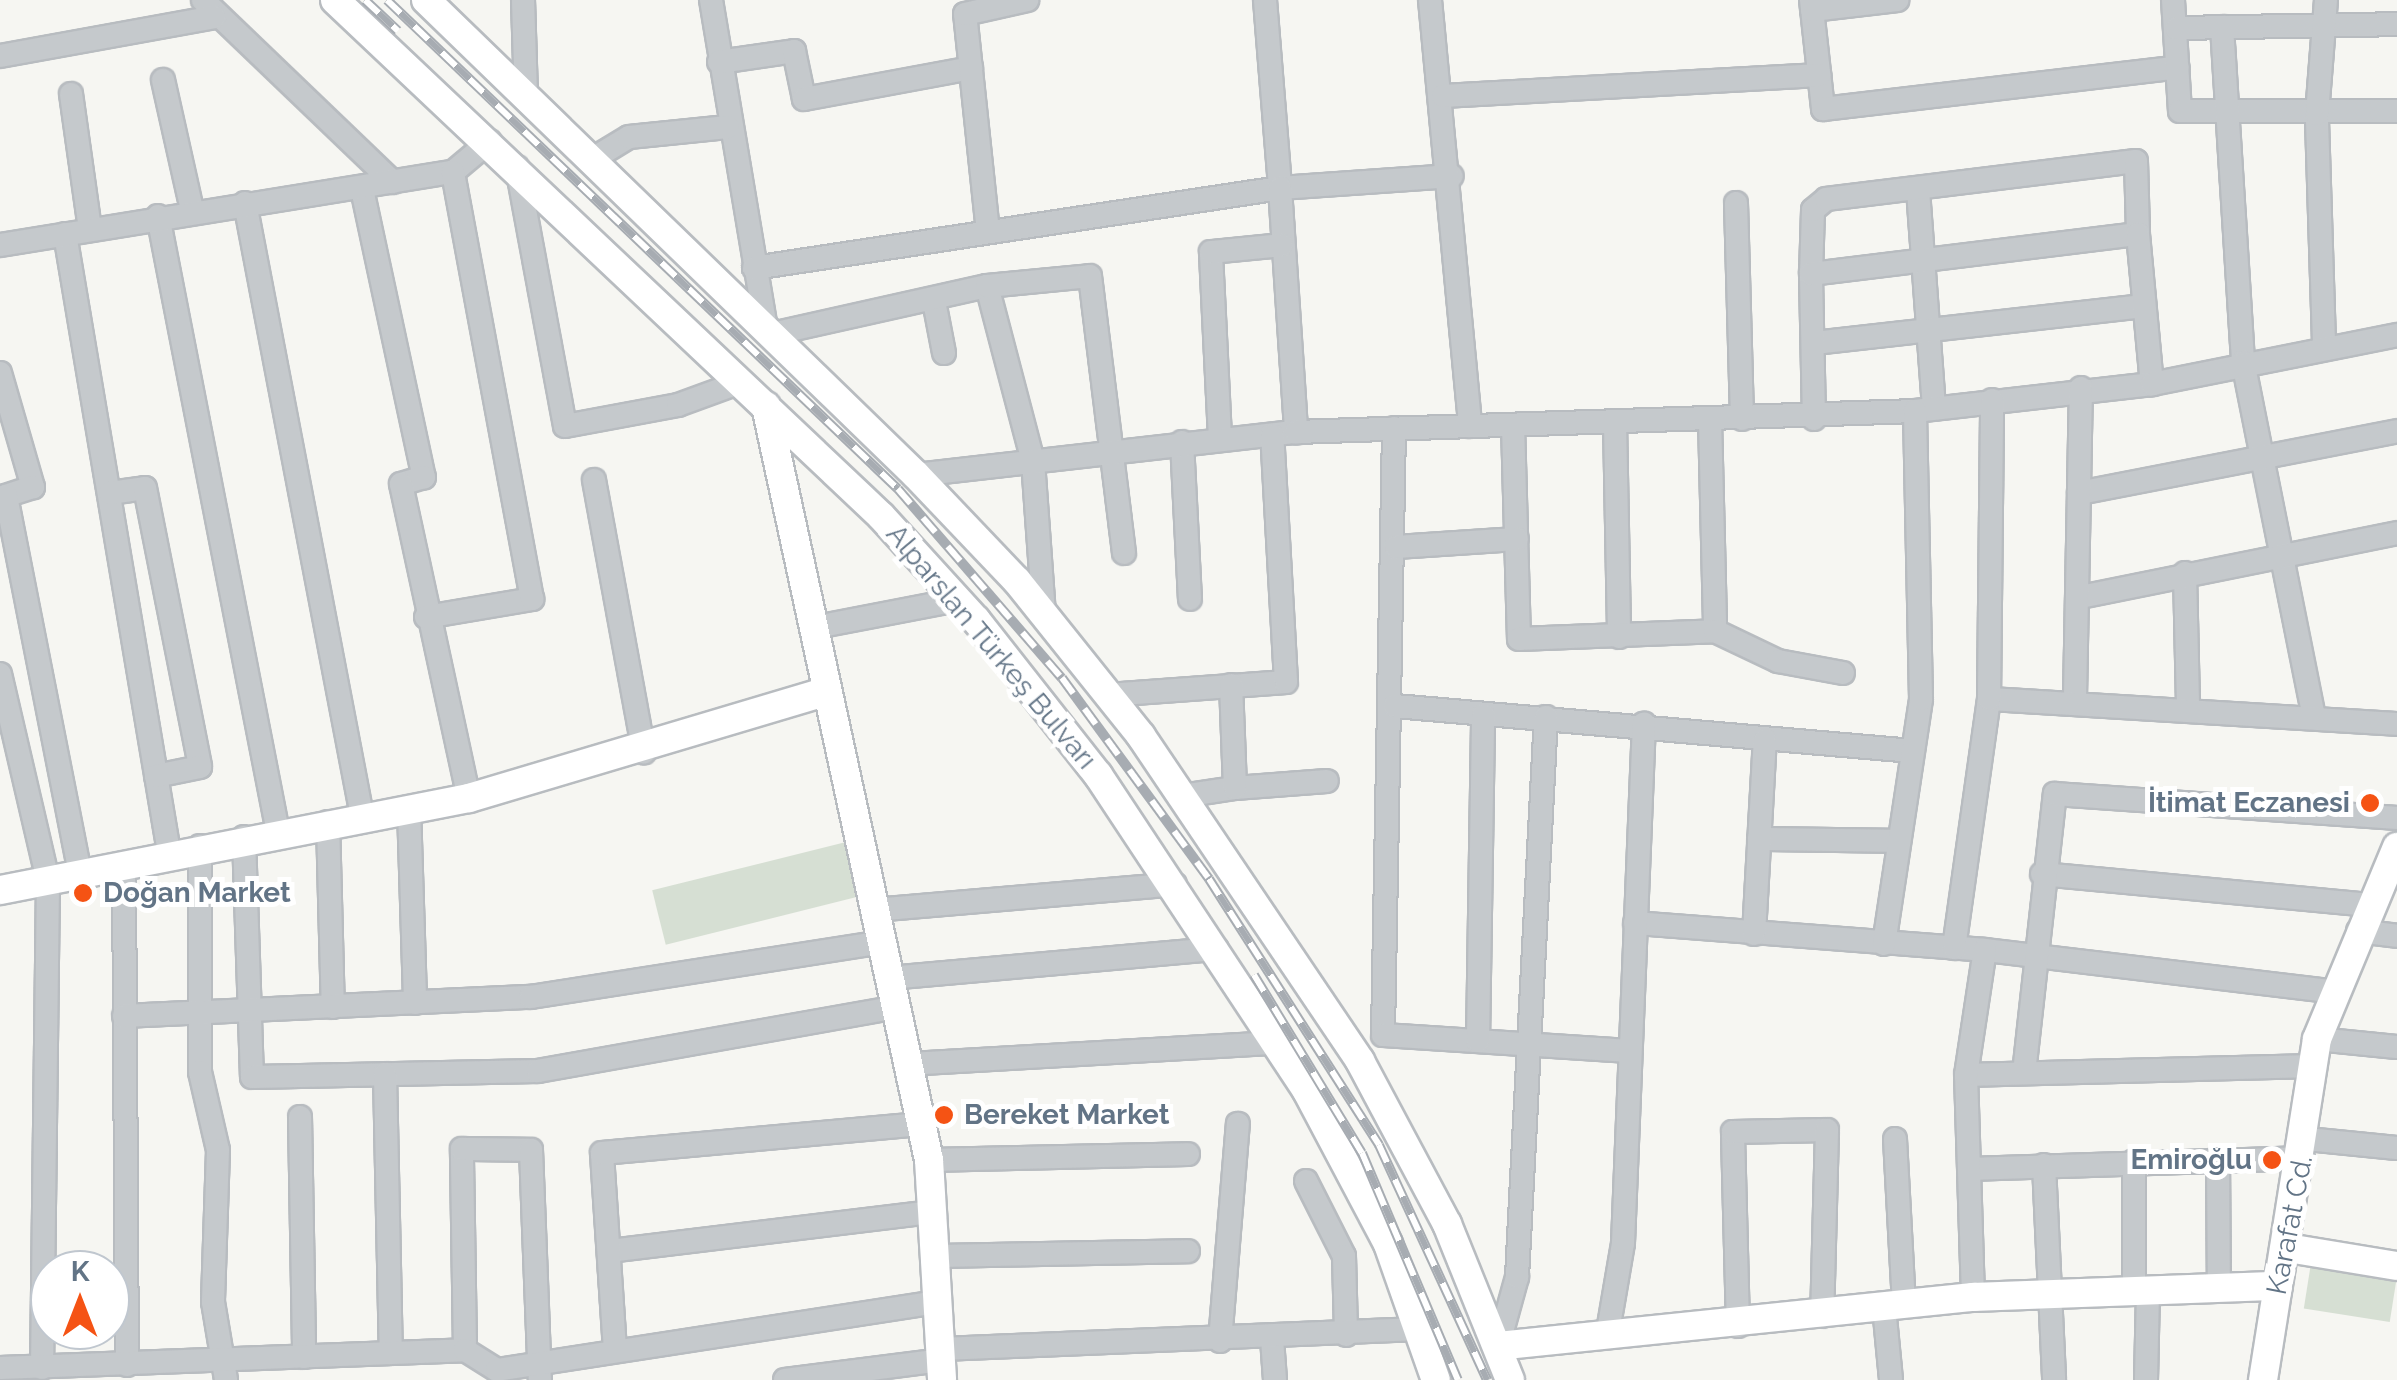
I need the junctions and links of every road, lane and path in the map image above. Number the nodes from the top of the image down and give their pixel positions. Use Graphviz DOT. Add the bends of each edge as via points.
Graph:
graph roads {
  1 [pos="334,0"];
  2 [pos="426,0"];
  3 [pos="523,0"];
  4 [pos="712,0"];
  5 [pos="1016,0"];
  6 [pos="1027,0"];
  7 [pos="1265,0"];
  8 [pos="1430,0"];
  9 [pos="1897,0"];
  10 [pos="2173,0"];
  11 [pos="1811,5"];
  12 [pos="209,8"];
  13 [pos="2327,12"];
  14 [pos="2397,24"];
  15 [pos="2222,27"];
  16 [pos="2177,28"];
  17 [pos="0,56"];
  18 [pos="719,62"];
  19 [pos="2178,66"];
  20 [pos="971,68"];
  21 [pos="1819,75"];
  22 [pos="162,80"];
  23 [pos="72,94"];
  24 [pos="1443,96"];
  25 [pos="526,97"];
  26 [pos="2397,111"];
  27 [pos="2317,114"];
  28 [pos="2225,116"];
  29 [pos="727,127"];
  30 [pos="490,141"];
  31 [pos="590,160"];
  32 [pos="517,167"];
  33 [pos="453,172"];
  34 [pos="1452,176"];
  35 [pos="393,182"];
  36 [pos="1280,188"];
  37 [pos="362,189"];
  38 [pos="1918,190"];
  39 [pos="245,203"];
  40 [pos="1736,204"];
  41 [pos="192,210"];
  42 [pos="158,216"];
  43 [pos="90,230"];
  44 [pos="988,232"];
  45 [pos="65,234"];
  46 [pos="2138,234"];
  47 [pos="0,245"];
  48 [pos="1282,245"];
  49 [pos="1924,260"];
  50 [pos="754,268"];
  51 [pos="1812,274"];
  52 [pos="988,286"];
  53 [pos="934,300"];
  54 [pos="2144,306"];
  55 [pos="769,332"];
  56 [pos="1928,334"];
  57 [pos="2397,334"];
  58 [pos="1814,344"];
  59 [pos="2324,344"];
  60 [pos="944,353"];
  61 [pos="2243,362"];
  62 [pos="0,373"];
  63 [pos="742,382"];
  64 [pos="2152,384"];
  65 [pos="2081,388"];
  66 [pos="1992,400"];
  67 [pos="766,406"];
  68 [pos="1924,409"];
  69 [pos="1710,419"];
  70 [pos="1742,419"];
  71 [pos="1814,419"];
  72 [pos="1615,422"];
  73 [pos="1513,425"];
  74 [pos="1470,426"];
  75 [pos="1394,428"];
  76 [pos="2397,431"];
  77 [pos="1284,434"];
  78 [pos="1220,438"];
  79 [pos="1182,442"];
  80 [pos="1118,449"];
  81 [pos="2258,456"];
  82 [pos="1033,462"];
  83 [pos="916,476"];
  84 [pos="594,480"];
  85 [pos="110,493"];
  86 [pos="2078,493"];
  87 [pos="2397,533"];
  88 [pos="1517,540"];
  89 [pos="1396,547"];
  90 [pos="1124,553"];
  91 [pos="2280,554"];
  92 [pos="2185,573"];
  93 [pos="2080,597"];
  94 [pos="1190,599"];
  95 [pos="958,600"];
  96 [pos="1044,614"];
  97 [pos="426,617"];
  98 [pos="811,628"];
  99 [pos="1715,631"];
  100 [pos="1620,637"];
  101 [pos="1843,673"];
  102 [pos="0,674"];
  103 [pos="1231,686"];
  104 [pos="825,692"];
  105 [pos="1108,694"];
  106 [pos="2075,697"];
  107 [pos="1989,699"];
  108 [pos="1395,706"];
  109 [pos="2188,706"];
  110 [pos="1483,715"];
  111 [pos="1546,717"];
  112 [pos="2314,717"];
  113 [pos="1644,723"];
  114 [pos="2397,724"];
  115 [pos="1765,740"];
  116 [pos="1912,751"];
  117 [pos="644,752"];
  118 [pos="156,776"];
  119 [pos="1327,781"];
  120 [pos="1235,788"];
  121 [pos="1182,796"];
  122 [pos="468,798"];
  123 [pos="408,808"];
  124 [pos="362,816"];
  125 [pos="2397,818"];
  126 [pos="328,822"];
  127 [pos="278,832"];
  128 [pos="244,836"];
  129 [pos="1759,839"];
  130 [pos="1895,841"];
  131 [pos="200,846"];
  132 [pos="2397,847"];
  133 [pos="168,852"];
  134 [pos="124,863"];
  135 [pos="80,874"];
  136 [pos="2042,874"];
  137 [pos="48,880"];
  138 [pos="1175,884"];
  139 [pos="0,890"];
  140 [pos="2370,905"];
  141 [pos="874,910"];
  142 [pos="1635,923"];
  143 [pos="2358,931"];
  144 [pos="1754,934"];
  145 [pos="2397,936"];
  146 [pos="881,942"];
  147 [pos="1884,944"];
  148 [pos="1954,948"];
  149 [pos="1217,949"];
  150 [pos="1985,950"];
  151 [pos="2044,961"];
  152 [pos="890,978"];
  153 [pos="2331,991"];
  154 [pos="414,1003"];
  155 [pos="333,1007"];
  156 [pos="896,1008"];
  157 [pos="250,1011"];
  158 [pos="200,1014"];
  159 [pos="124,1016"];
  160 [pos="1383,1035"];
  161 [pos="1478,1041"];
  162 [pos="1276,1043"];
  163 [pos="1533,1044"];
  164 [pos="2397,1046"];
  165 [pos="1353,1051"];
  166 [pos="1629,1051"];
  167 [pos="2314,1053"];
  168 [pos="908,1064"];
  169 [pos="386,1074"];
  170 [pos="2024,1074"];
  171 [pos="1966,1075"];
  172 [pos="300,1117"];
  173 [pos="921,1124"];
  174 [pos="1238,1124"];
  175 [pos="1895,1139"];
  176 [pos="2305,1148"];
  177 [pos="2397,1148"];
  178 [pos="1188,1154"];
  179 [pos="2218,1157"];
  180 [pos="929,1160"];
  181 [pos="2134,1161"];
  182 [pos="2044,1166"];
  183 [pos="1972,1169"];
  184 [pos="1306,1181"];
  185 [pos="932,1212"];
  186 [pos="2288,1248"];
  187 [pos="608,1251"];
  188 [pos="1188,1251"];
  189 [pos="935,1256"];
  190 [pos="2397,1266"];
  191 [pos="2278,1286"];
  192 [pos="2218,1287"];
  193 [pos="2141,1290"];
  194 [pos="2053,1293"];
  195 [pos="1973,1297"];
  196 [pos="938,1302"];
  197 [pos="1894,1307"];
  198 [pos="1822,1316"];
  199 [pos="1738,1326"];
  200 [pos="1419,1329"];
  201 [pos="1608,1331"];
  202 [pos="1346,1335"];
  203 [pos="1272,1339"];
  204 [pos="1220,1341"];
  205 [pos="1498,1346"];
  206 [pos="465,1350"];
  207 [pos="615,1350"];
  208 [pos="391,1353"];
  209 [pos="304,1357"];
  210 [pos="941,1363"];
  211 [pos="128,1365"];
  212 [pos="0,1368"];
  213 [pos="223,1370"];
  214 [pos="540,1370"];
  215 [pos="32,1372"];
  216 [pos="498,1375"];
  217 [pos="785,1380"];
  218 [pos="1276,1380"];
  219 [pos="1436,1380"];
  220 [pos="1510,1380"];
  221 [pos="1891,1380"];
  222 [pos="2054,1380"];
  223 [pos="2146,1380"];
  224 [pos="2263,1380"];
  1 -- 30 [label="main road, Alparslan Türkeş Bulvarı"];
  2 -- 25 [label="main road, Alparslan Türkeş Bulvarı"];
  3 -- 25 [label="street"];
  4 -- 18 [label="street"];
  5 -- 6 [label="street"];
  5 -- 20 [label="street" via="965,14"];
  7 -- 36 [label="street"];
  8 -- 24 [label="street"];
  9 -- 11 [label="street"];
  10 -- 16 [label="street"];
  11 -- 21 [label="street"];
  12 -- 17 [label="street"];
  12 -- 35 [label="street"];
  13 -- 14 [label="street"];
  13 -- 15 [label="street"];
  13 -- 27 [label="street"];
  15 -- 16 [label="street"];
  15 -- 28 [label="street"];
  16 -- 19 [label="street"];
  18 -- 20 [label="street" via="794,51 804,99"];
  18 -- 29 [label="street"];
  19 -- 21 [label="street" via="1823,109"];
  19 -- 28 [label="street" via="2180,111"];
  20 -- 44 [label="street"];
  21 -- 24 [label="street"];
  22 -- 41 [label="street"];
  23 -- 43 [label="street"];
  24 -- 34 [label="street"];
  25 -- 31 [label="main road, Alparslan Türkeş Bulvarı"];
  26 -- 27 [label="street"];
  27 -- 28 [label="street"];
  27 -- 59 [label="street"];
  28 -- 61 [label="street"];
  29 -- 31 [label="street" via="629,137"];
  29 -- 50 [label="street"];
  30 -- 32 [label="main road, Alparslan Türkeş Bulvarı"];
  30 -- 33 [label="street"];
  31 -- 55 [label="main road, Alparslan Türkeş Bulvarı"];
  32 -- 63 [label="main road, Alparslan Türkeş Bulvarı"];
  32 -- 63 [label="street" via="565,426 678,405"];
  33 -- 35 [label="street"];
  33 -- 97 [label="street" via="532,599"];
  34 -- 36 [label="street"];
  34 -- 74 [label="street"];
  35 -- 37 [label="street"];
  36 -- 44 [label="street"];
  36 -- 48 [label="street"];
  37 -- 39 [label="street"];
  37 -- 97 [label="street" via="424,478 401,484"];
  38 -- 46 [label="street" via="2136,161"];
  38 -- 49 [label="street"];
  38 -- 51 [label="street" via="1826,198 1813,210"];
  39 -- 41 [label="street"];
  39 -- 124 [label="street"];
  40 -- 70 [label="street"];
  41 -- 42 [label="street"];
  42 -- 43 [label="street"];
  42 -- 127 [label="street"];
  43 -- 45 [label="street"];
  44 -- 50 [label="street"];
  45 -- 47 [label="street"];
  45 -- 85 [label="street"];
  46 -- 49 [label="street"];
  46 -- 54 [label="street"];
  48 -- 77 [label="street"];
  48 -- 78 [label="street" via="1211,252"];
  49 -- 51 [label="street"];
  49 -- 56 [label="street"];
  50 -- 55 [label="street"];
  51 -- 58 [label="street"];
  52 -- 53 [label="street"];
  52 -- 80 [label="street" via="1090,276"];
  52 -- 82 [label="street"];
  53 -- 55 [label="street"];
  53 -- 60 [label="street"];
  54 -- 56 [label="street"];
  54 -- 64 [label="street"];
  55 -- 83 [label="main road, Alparslan Türkeş Bulvarı"];
  56 -- 58 [label="street"];
  56 -- 68 [label="street"];
  57 -- 59 [label="street"];
  58 -- 71 [label="street"];
  59 -- 61 [label="street"];
  61 -- 64 [label="street"];
  61 -- 81 [label="street"];
  62 -- 135 [label="street" via="33,487 6,496"];
  63 -- 67 [label="main road, Alparslan Türkeş Bulvarı"];
  64 -- 65 [label="street"];
  65 -- 66 [label="street"];
  65 -- 86 [label="street"];
  66 -- 68 [label="street"];
  66 -- 107 [label="street"];
  67 -- 95 [label="main road, Alparslan Türkeş Bulvarı"];
  67 -- 98 [label="main road"];
  68 -- 71 [label="street"];
  68 -- 116 [label="street" via="1922,699"];
  69 -- 70 [label="street"];
  69 -- 72 [label="street"];
  69 -- 99 [label="street"];
  70 -- 71 [label="street"];
  72 -- 73 [label="street"];
  72 -- 100 [label="street"];
  73 -- 74 [label="street"];
  73 -- 88 [label="street"];
  74 -- 75 [label="street"];
  75 -- 77 [label="street"];
  75 -- 89 [label="street"];
  76 -- 81 [label="street"];
  77 -- 78 [label="street"];
  77 -- 103 [label="street" via="1286,682"];
  78 -- 79 [label="street"];
  79 -- 80 [label="street"];
  79 -- 94 [label="street"];
  80 -- 82 [label="street"];
  80 -- 90 [label="street"];
  81 -- 86 [label="street"];
  81 -- 91 [label="street"];
  82 -- 83 [label="street"];
  82 -- 96 [label="street"];
  83 -- 96 [label="main road, Alparslan Türkeş Bulvarı"];
  84 -- 117 [label="street"];
  85 -- 118 [label="street"];
  85 -- 118 [label="street" via="145,488 200,767"];
  86 -- 93 [label="street"];
  87 -- 91 [label="street"];
  88 -- 89 [label="street"];
  88 -- 100 [label="street" via="1519,639"];
  89 -- 108 [label="street"];
  91 -- 92 [label="street"];
  91 -- 112 [label="street"];
  92 -- 93 [label="street"];
  92 -- 109 [label="street"];
  93 -- 106 [label="street"];
  95 -- 98 [label="street"];
  95 -- 138 [label="main road, Alparslan Türkeş Bulvarı"];
  96 -- 105 [label="main road, Alparslan Türkeş Bulvarı"];
  97 -- 122 [label="street"];
  98 -- 104 [label="main road"];
  99 -- 100 [label="street"];
  99 -- 101 [label="street" via="1778,661"];
  102 -- 137 [label="street"];
  103 -- 105 [label="street"];
  103 -- 120 [label="street"];
  104 -- 117 [label="main road"];
  104 -- 141 [label="main road"];
  105 -- 121 [label="main road, Alparslan Türkeş Bulvarı"];
  106 -- 107 [label="street"];
  106 -- 109 [label="street"];
  107 -- 148 [label="street"];
  108 -- 110 [label="street"];
  108 -- 160 [label="street"];
  109 -- 112 [label="street"];
  110 -- 111 [label="street"];
  110 -- 161 [label="street"];
  111 -- 113 [label="street"];
  111 -- 163 [label="street"];
  112 -- 114 [label="street"];
  113 -- 115 [label="street"];
  113 -- 142 [label="street"];
  115 -- 116 [label="street"];
  115 -- 129 [label="street"];
  116 -- 130 [label="street"];
  117 -- 122 [label="main road"];
  118 -- 133 [label="street"];
  119 -- 120 [label="street"];
  120 -- 121 [label="street"];
  121 -- 165 [label="main road, Alparslan Türkeş Bulvarı"];
  122 -- 123 [label="main road"];
  123 -- 124 [label="main road"];
  123 -- 154 [label="street"];
  124 -- 126 [label="main road"];
  125 -- 136 [label="street" via="2055,794"];
  126 -- 127 [label="main road"];
  126 -- 155 [label="street"];
  127 -- 128 [label="main road"];
  128 -- 131 [label="main road"];
  128 -- 157 [label="street"];
  129 -- 130 [label="street"];
  129 -- 144 [label="street"];
  130 -- 147 [label="street"];
  131 -- 133 [label="main road"];
  131 -- 158 [label="street"];
  132 -- 140 [label="main road, Karafat Cd."];
  133 -- 134 [label="main road"];
  134 -- 135 [label="main road"];
  134 -- 159 [label="street"];
  135 -- 137 [label="main road"];
  136 -- 140 [label="street"];
  136 -- 151 [label="street"];
  137 -- 139 [label="main road"];
  137 -- 215 [label="street"];
  138 -- 141 [label="street"];
  138 -- 149 [label="main road, Alparslan Türkeş Bulvarı"];
  140 -- 143 [label="main road, Karafat Cd."];
  141 -- 146 [label="main road"];
  142 -- 144 [label="street"];
  142 -- 166 [label="street"];
  143 -- 145 [label="street"];
  143 -- 153 [label="main road, Karafat Cd."];
  144 -- 147 [label="street"];
  146 -- 152 [label="main road"];
  146 -- 154 [label="street" via="620,987"];
  147 -- 148 [label="street"];
  148 -- 150 [label="street"];
  149 -- 152 [label="street"];
  149 -- 162 [label="main road, Alparslan Türkeş Bulvarı"];
  150 -- 151 [label="street"];
  150 -- 171 [label="street"];
  151 -- 153 [label="street"];
  151 -- 170 [label="street"];
  152 -- 156 [label="main road"];
  153 -- 167 [label="main road, Karafat Cd."];
  154 -- 155 [label="street"];
  155 -- 157 [label="street"];
  156 -- 168 [label="main road"];
  156 -- 169 [label="street" via="538,1071"];
  157 -- 158 [label="street"];
  157 -- 169 [label="street" via="252,1077"];
  158 -- 159 [label="street"];
  158 -- 213 [label="street" via="200,1072 218,1150"];
  159 -- 211 [label="street"];
  160 -- 161 [label="street"];
  160 -- 165 [label="street"];
  161 -- 163 [label="street"];
  162 -- 168 [label="street"];
  162 -- 200 [label="main road, Alparslan Türkeş Bulvarı" via="1388,1244"];
  163 -- 166 [label="street"];
  163 -- 205 [label="street" via="1518,1276"];
  164 -- 167 [label="street"];
  165 -- 205 [label="main road, Alparslan Türkeş Bulvarı" via="1446,1224"];
  166 -- 201 [label="street" via="1623,1243"];
  167 -- 170 [label="street"];
  167 -- 176 [label="main road, Karafat Cd."];
  168 -- 173 [label="main road"];
  169 -- 208 [label="street"];
  170 -- 171 [label="street"];
  171 -- 183 [label="street"];
  172 -- 209 [label="street"];
  173 -- 180 [label="main road"];
  173 -- 187 [label="street" via="602,1154"];
  174 -- 204 [label="street"];
  175 -- 197 [label="street"];
  176 -- 177 [label="street"];
  176 -- 179 [label="street"];
  176 -- 186 [label="main road, Karafat Cd."];
  178 -- 180 [label="street"];
  179 -- 181 [label="street"];
  179 -- 192 [label="street"];
  180 -- 185 [label="main road"];
  181 -- 182 [label="street"];
  181 -- 193 [label="street"];
  182 -- 183 [label="street"];
  182 -- 194 [label="street"];
  183 -- 195 [label="street"];
  184 -- 202 [label="street" via="1344,1256"];
  185 -- 187 [label="street"];
  185 -- 189 [label="main road"];
  186 -- 190 [label="main road"];
  186 -- 191 [label="main road, Karafat Cd."];
  187 -- 207 [label="street"];
  188 -- 189 [label="street"];
  189 -- 196 [label="main road"];
  191 -- 192 [label="main road"];
  191 -- 224 [label="main road, Karafat Cd."];
  192 -- 193 [label="main road"];
  193 -- 194 [label="main road"];
  193 -- 223 [label="street"];
  194 -- 195 [label="main road"];
  194 -- 222 [label="street"];
  195 -- 197 [label="main road"];
  196 -- 207 [label="street"];
  196 -- 210 [label="main road"];
  197 -- 198 [label="main road"];
  197 -- 221 [label="street"];
  198 -- 199 [label="main road"];
  198 -- 199 [label="street" via="1827,1130 1733,1132"];
  199 -- 201 [label="main road"];
  200 -- 202 [label="street"];
  200 -- 219 [label="main road, Alparslan Türkeş Bulvarı"];
  201 -- 205 [label="main road"];
  202 -- 203 [label="street"];
  203 -- 204 [label="street"];
  203 -- 218 [label="street"];
  204 -- 210 [label="street"];
  205 -- 220 [label="main road, Alparslan Türkeş Bulvarı"];
  206 -- 208 [label="street"];
  206 -- 214 [label="street" via="462,1148 531,1150"];
  206 -- 216 [label="street"];
  207 -- 214 [label="street"];
  208 -- 209 [label="street"];
  209 -- 213 [label="street"];
  210 -- 217 [label="street"];
  211 -- 213 [label="street"];
  211 -- 215 [label="street"];
  212 -- 215 [label="street"];
  214 -- 216 [label="street"];
}
